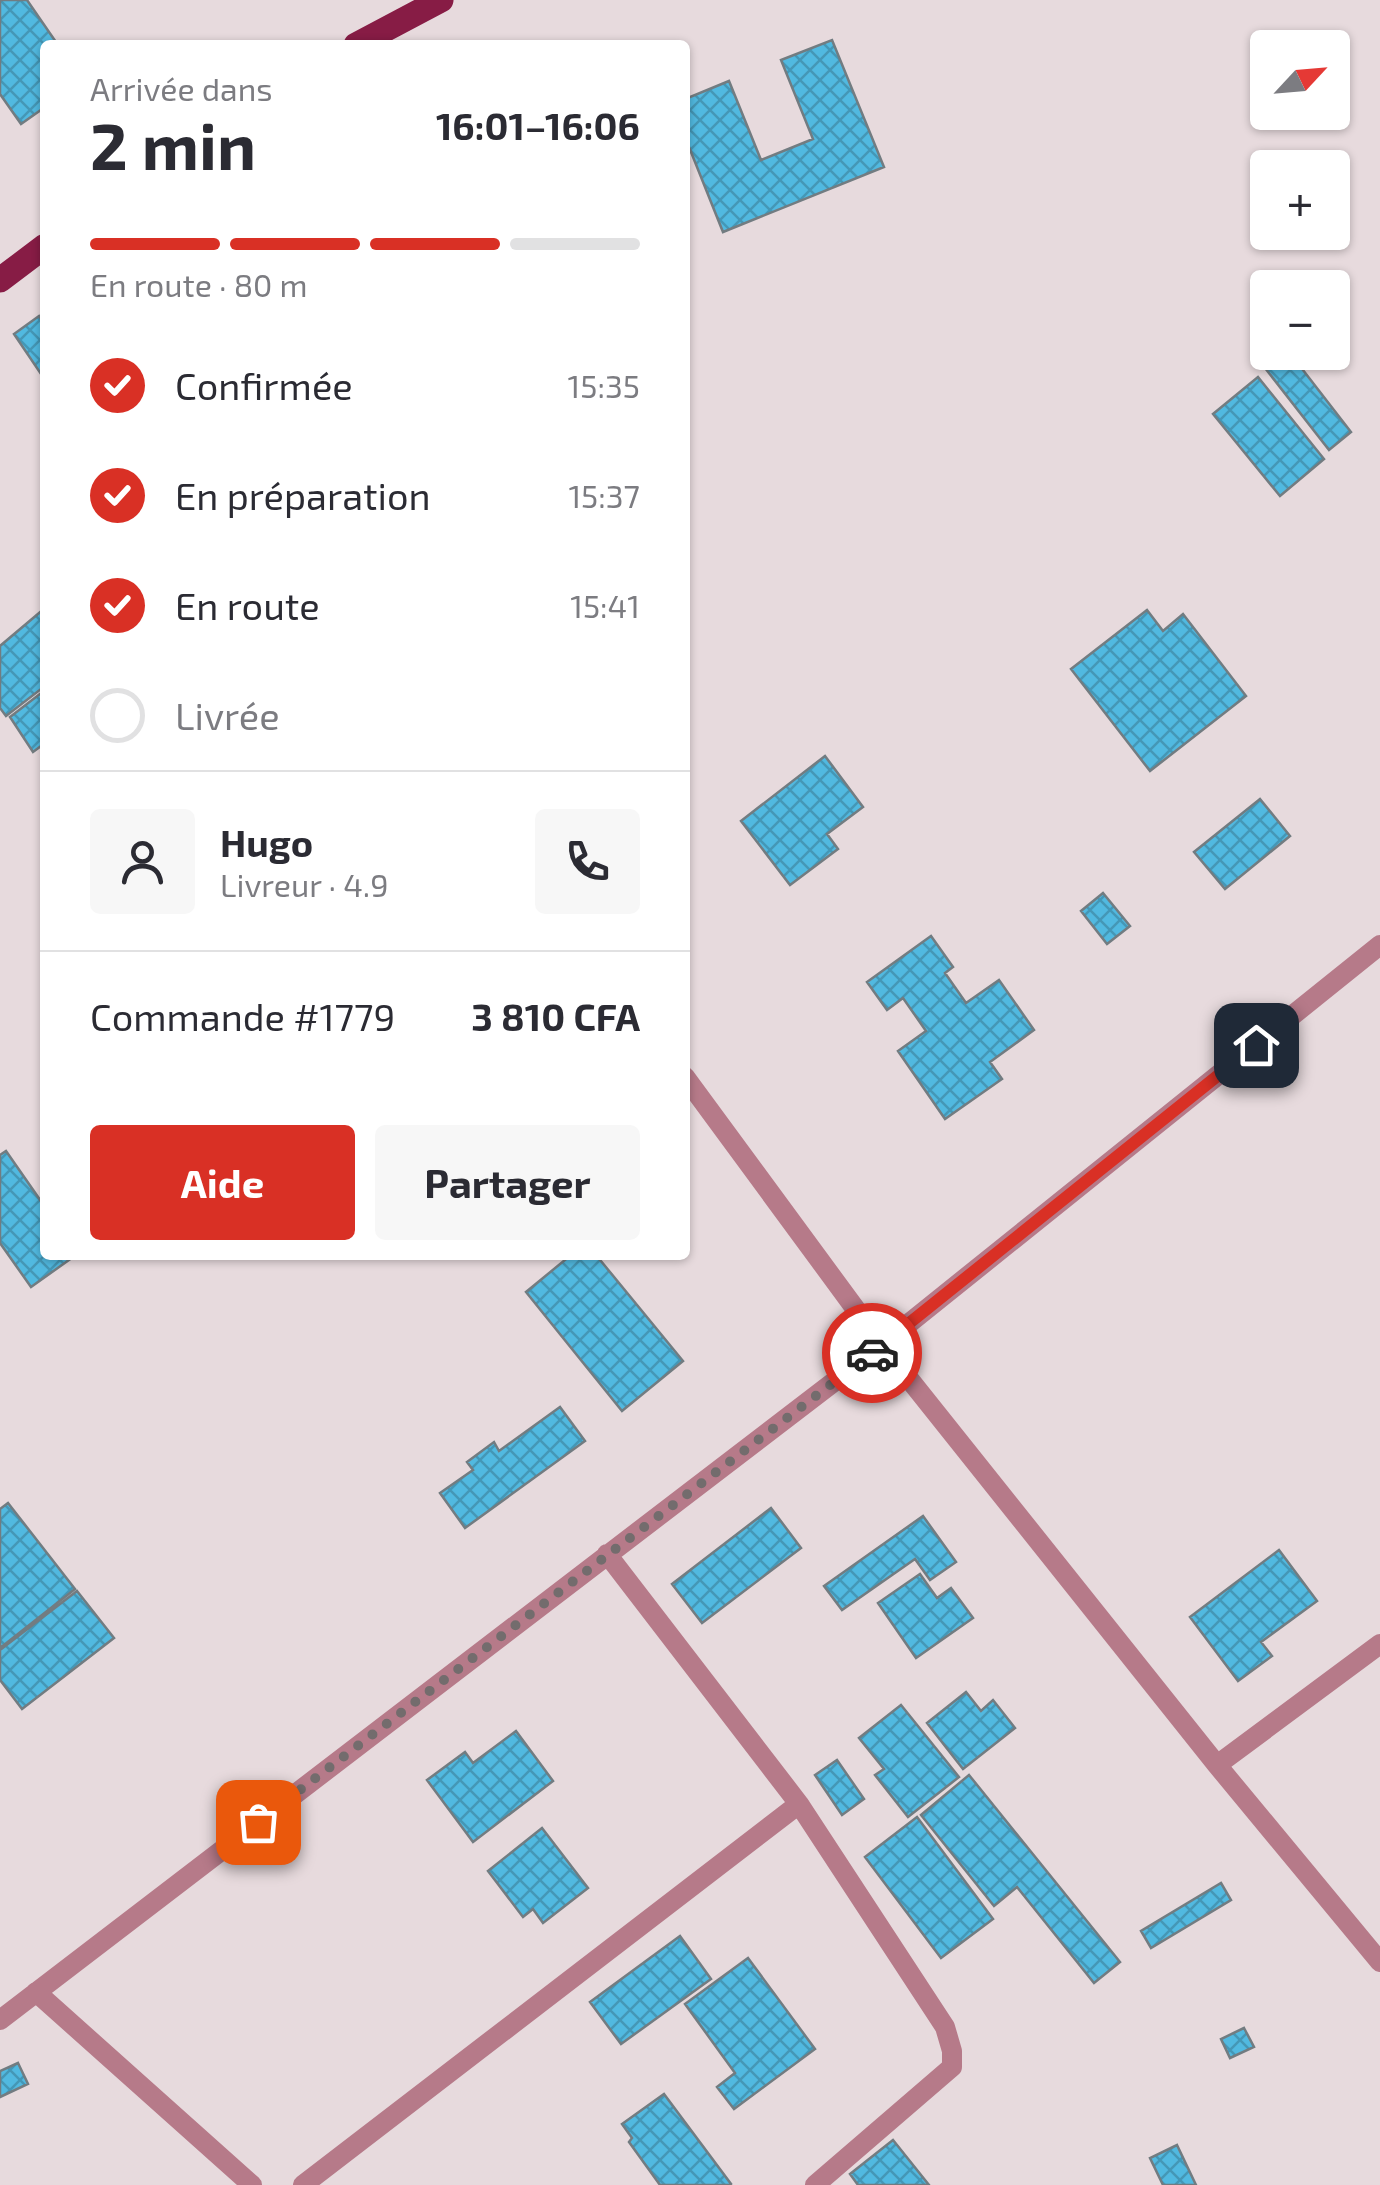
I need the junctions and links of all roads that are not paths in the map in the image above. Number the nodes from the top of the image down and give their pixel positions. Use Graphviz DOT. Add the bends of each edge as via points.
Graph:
graph roads {
  1 [pos="441,0"];
  2 [pos="365,40"];
  3 [pos="40,250"];
  4 [pos="0,280"];
  5 [pos="1380,944"];
  6 [pos="690,1084"];
  7 [pos="882,1345"];
  8 [pos="607,1554"];
  9 [pos="1380,1644"];
  10 [pos="1217,1765"];
  11 [pos="798,1804"];
  12 [pos="1380,1962"];
  13 [pos="36,1992"];
  14 [pos="2,2013"];
  15 [pos="252,2185"];
  16 [pos="304,2185"];
  17 [pos="815,2185"];
  1 -- 2 [label="main road"];
  3 -- 4 [label="main road"];
  5 -- 7 [label="street"];
  6 -- 7 [label="street"];
  7 -- 8 [label="street"];
  7 -- 10 [label="street"];
  8 -- 11 [label="street"];
  8 -- 13 [label="street"];
  9 -- 10 [label="street"];
  10 -- 12 [label="street"];
  11 -- 16 [label="street"];
  11 -- 17 [label="street" via="945,2028 952,2051 952,2067"];
  13 -- 14 [label="street"];
  13 -- 15 [label="street"];
}
